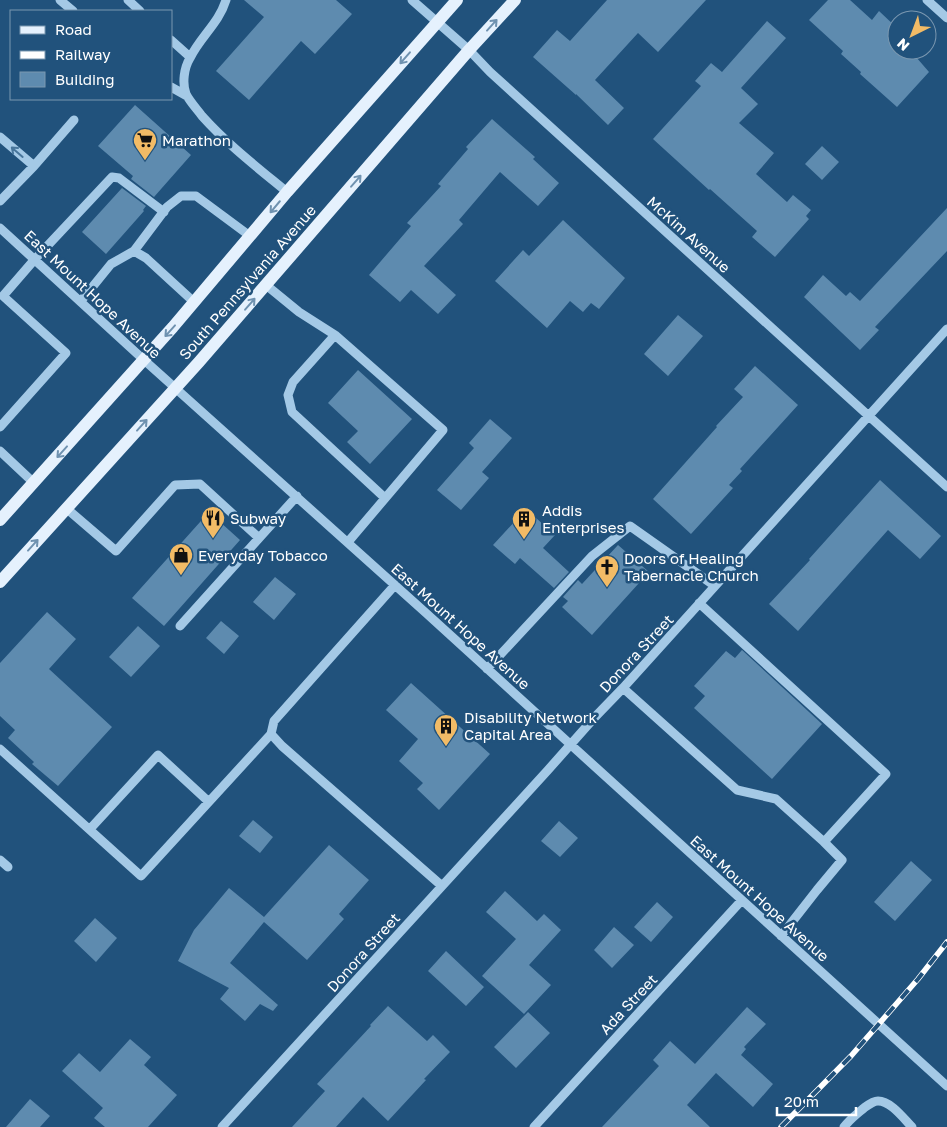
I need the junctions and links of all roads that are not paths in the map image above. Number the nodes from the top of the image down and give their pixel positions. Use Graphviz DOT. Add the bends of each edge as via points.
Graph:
graph roads {
  1 [pos="60,0"];
  2 [pos="128,0"];
  3 [pos="226,0"];
  4 [pos="412,0"];
  5 [pos="458,0"];
  6 [pos="515,0"];
  7 [pos="927,0"];
  8 [pos="72,10"];
  9 [pos="139,10"];
  10 [pos="947,18"];
  11 [pos="438,22"];
  12 [pos="172,41"];
  13 [pos="469,50"];
  14 [pos="190,57"];
  15 [pos="172,88"];
  16 [pos="187,96"];
  17 [pos="74,120"];
  18 [pos="0,137"];
  19 [pos="34,166"];
  20 [pos="287,192"];
  21 [pos="0,201"];
  22 [pos="164,212"];
  23 [pos="0,228"];
  24 [pos="250,236"];
  25 [pos="134,251"];
  26 [pos="35,259"];
  27 [pos="266,285"];
  28 [pos="1,294"];
  29 [pos="81,301"];
  30 [pos="194,302"];
  31 [pos="947,330"];
  32 [pos="335,335"];
  33 [pos="144,360"];
  34 [pos="176,388"];
  35 [pos="869,416"];
  36 [pos="0,427"];
  37 [pos="0,451"];
  38 [pos="34,483"];
  39 [pos="947,487"];
  40 [pos="296,496"];
  41 [pos="386,498"];
  42 [pos="66,508"];
  43 [pos="0,520"];
  44 [pos="259,538"];
  45 [pos="348,542"];
  46 [pos="0,582"];
  47 [pos="395,585"];
  48 [pos="716,586"];
  49 [pos="700,604"];
  50 [pos="180,626"];
  51 [pos="487,669"];
  52 [pos="623,688"];
  53 [pos="271,734"];
  54 [pos="570,744"];
  55 [pos="0,749"];
  56 [pos="209,802"];
  57 [pos="90,829"];
  58 [pos="824,842"];
  59 [pos="0,860"];
  60 [pos="8,867"];
  61 [pos="442,886"];
  62 [pos="742,900"];
  63 [pos="781,936"];
  64 [pos="947,1085"];
  65 [pos="222,1127"];
  66 [pos="534,1127"];
  67 [pos="844,1127"];
  68 [pos="912,1127"];
  1 -- 8 [label="street"];
  2 -- 9 [label="street"];
  3 -- 14 [label="street" via="224,9"];
  4 -- 11 [label="street, McKim Avenue"];
  5 -- 11 [label="main road, South Pennsylvania Avenue"];
  13 -- 6 [label="main road, South Pennsylvania Avenue, one-way"];
  7 -- 10 [label="street"];
  11 -- 13 [label="street, McKim Avenue"];
  11 -- 20 [label="main road, South Pennsylvania Avenue, one-way"];
  12 -- 14 [label="street"];
  27 -- 13 [label="main road, South Pennsylvania Avenue, one-way"];
  13 -- 35 [label="street, McKim Avenue"];
  14 -- 16 [label="street" via="185,70"];
  15 -- 16 [label="street"];
  16 -- 20 [label="street" via="236,149"];
  17 -- 19 [label="street"];
  19 -- 18 [label="street, one-way"];
  19 -- 21 [label="street"];
  20 -- 24 [label="main road, South Pennsylvania Avenue, one-way"];
  22 -- 24 [label="street" via="180,196 196,196"];
  22 -- 25 [label="street"];
  22 -- 26 [label="street" via="119,178 112,177"];
  23 -- 26 [label="street, East Mount Hope Avenue"];
  24 -- 30 [label="main road, South Pennsylvania Avenue"];
  25 -- 29 [label="street" via="112,264"];
  25 -- 30 [label="street"];
  26 -- 28 [label="street"];
  26 -- 29 [label="street, East Mount Hope Avenue"];
  27 -- 32 [label="street"];
  34 -- 27 [label="main road, South Pennsylvania Avenue, one-way"];
  28 -- 36 [label="street" via="66,353"];
  29 -- 33 [label="street, East Mount Hope Avenue"];
  30 -- 33 [label="main road, South Pennsylvania Avenue, one-way"];
  31 -- 35 [label="street, Donora Street"];
  32 -- 41 [label="street" via="293,382 288,395 292,412"];
  32 -- 41 [label="street" via="443,430"];
  33 -- 34 [label="street, East Mount Hope Avenue"];
  33 -- 38 [label="main road, South Pennsylvania Avenue, one-way"];
  34 -- 40 [label="street, East Mount Hope Avenue"];
  42 -- 34 [label="main road, South Pennsylvania Avenue, one-way"];
  35 -- 39 [label="street, McKim Avenue"];
  35 -- 48 [label="street, Donora Street"];
  37 -- 38 [label="street"];
  38 -- 43 [label="main road, South Pennsylvania Avenue"];
  40 -- 44 [label="street"];
  40 -- 45 [label="street, East Mount Hope Avenue"];
  41 -- 45 [label="street"];
  42 -- 44 [label="street" via="116,551 174,485 200,484"];
  46 -- 42 [label="main road, South Pennsylvania Avenue, one-way"];
  44 -- 50 [label="street"];
  45 -- 47 [label="street, East Mount Hope Avenue"];
  47 -- 51 [label="street, East Mount Hope Avenue"];
  47 -- 53 [label="street" via="274,721"];
  48 -- 49 [label="street, Donora Street"];
  48 -- 51 [label="street" via="630,526 592,556"];
  49 -- 52 [label="street, Donora Street"];
  49 -- 58 [label="street" via="886,774"];
  51 -- 54 [label="street, East Mount Hope Avenue"];
  52 -- 54 [label="street, Donora Street"];
  52 -- 58 [label="street" via="737,790 776,799"];
  53 -- 56 [label="street"];
  53 -- 61 [label="street"];
  54 -- 61 [label="street, Donora Street"];
  54 -- 62 [label="street, East Mount Hope Avenue"];
  55 -- 57 [label="street"];
  56 -- 57 [label="street" via="141,876"];
  56 -- 57 [label="street" via="158,755"];
  58 -- 63 [label="street" via="842,860"];
  59 -- 60 [label="street"];
  61 -- 65 [label="street, Donora Street"];
  62 -- 63 [label="street, East Mount Hope Avenue"];
  62 -- 66 [label="street, Ada Street"];
  63 -- 64 [label="street, East Mount Hope Avenue"];
  67 -- 68 [label="street" via="851,1118 878,1101 897,1110"];
}
